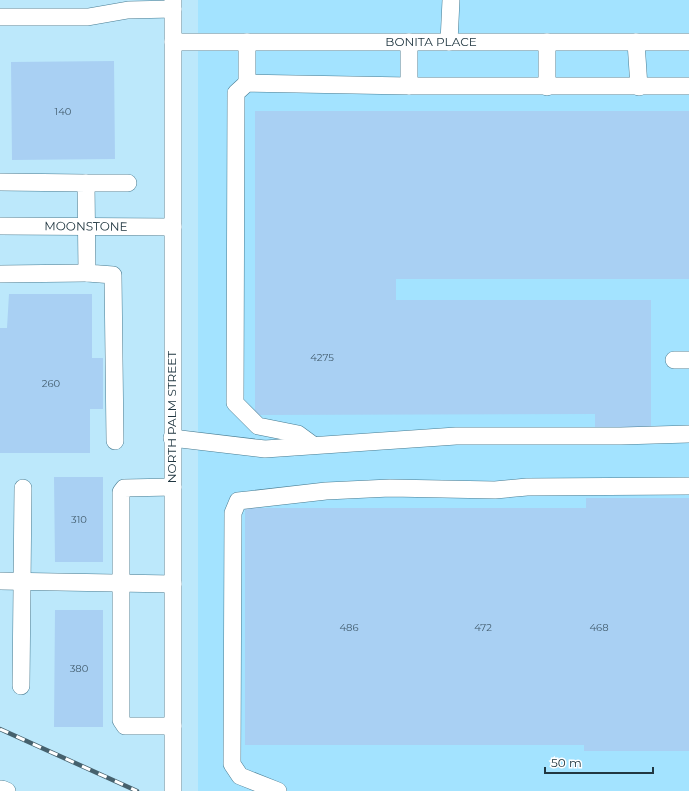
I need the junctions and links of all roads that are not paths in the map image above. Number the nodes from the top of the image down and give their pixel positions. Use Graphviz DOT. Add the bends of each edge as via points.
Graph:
graph roads {
  1 [pos="451,0"];
  2 [pos="173,4"];
  3 [pos="0,17"];
  4 [pos="173,42"];
  5 [pos="247,42"];
  6 [pos="409,42"];
  7 [pos="449,42"];
  8 [pos="547,42"];
  9 [pos="636,42"];
  10 [pos="689,42"];
  11 [pos="247,83"];
  12 [pos="409,86"];
  13 [pos="689,86"];
  14 [pos="547,87"];
  15 [pos="638,87"];
  16 [pos="0,182"];
  17 [pos="86,182"];
  18 [pos="128,183"];
  19 [pos="0,226"];
  20 [pos="87,227"];
  21 [pos="173,227"];
  22 [pos="86,273"];
  23 [pos="0,274"];
  24 [pos="689,434"];
  25 [pos="172,438"];
  26 [pos="115,441"];
  27 [pos="314,446"];
  28 [pos="689,486"];
  29 [pos="173,487"];
  30 [pos="23,488"];
  31 [pos="0,581"];
  32 [pos="23,582"];
  33 [pos="121,583"];
  34 [pos="173,584"];
  35 [pos="22,686"];
  36 [pos="173,726"];
  37 [pos="0,791"];
  38 [pos="7,791"];
  39 [pos="173,791"];
  40 [pos="278,791"];
  1 -- 7 [label="street"];
  2 -- 3 [label="street" via="88,17"];
  2 -- 4 [label="street, NORTH PALM STREET"];
  4 -- 5 [label="street, BONITA PLACE"];
  4 -- 21 [label="street, NORTH PALM STREET"];
  5 -- 6 [label="street, BONITA PLACE"];
  5 -- 11 [label="street"];
  6 -- 7 [label="street, BONITA PLACE"];
  6 -- 12 [label="street"];
  7 -- 8 [label="street, BONITA PLACE"];
  8 -- 9 [label="street, BONITA PLACE"];
  8 -- 14 [label="street"];
  9 -- 10 [label="street, BONITA PLACE"];
  9 -- 15 [label="street"];
  11 -- 12 [label="street"];
  11 -- 27 [label="street" via="236,93 235,402 258,426 298,434"];
  12 -- 14 [label="street"];
  13 -- 15 [label="street"];
  14 -- 15 [label="street"];
  16 -- 17 [label="street"];
  17 -- 18 [label="street"];
  17 -- 20 [label="street"];
  19 -- 20 [label="street, MOONSTONE"];
  20 -- 21 [label="street, MOONSTONE"];
  20 -- 22 [label="street"];
  21 -- 25 [label="street, NORTH PALM STREET"];
  22 -- 23 [label="street"];
  22 -- 26 [label="street" via="113,275"];
  24 -- 27 [label="street" via="456,436"];
  25 -- 27 [label="street" via="265,449"];
  25 -- 29 [label="street, NORTH PALM STREET"];
  28 -- 40 [label="street" via="527,486 495,490 390,488 326,491 238,501 233,513 232,764 240,776"];
  29 -- 33 [label="street" via="124,488 120,492"];
  29 -- 34 [label="street, NORTH PALM STREET"];
  30 -- 32 [label="street"];
  31 -- 32 [label="street"];
  32 -- 33 [label="street"];
  32 -- 35 [label="street"];
  33 -- 34 [label="street"];
  33 -- 36 [label="street" via="121,720 125,726"];
  34 -- 36 [label="street, NORTH PALM STREET"];
  36 -- 39 [label="street, NORTH PALM STREET"];
  37 -- 38 [label="street"];
}
